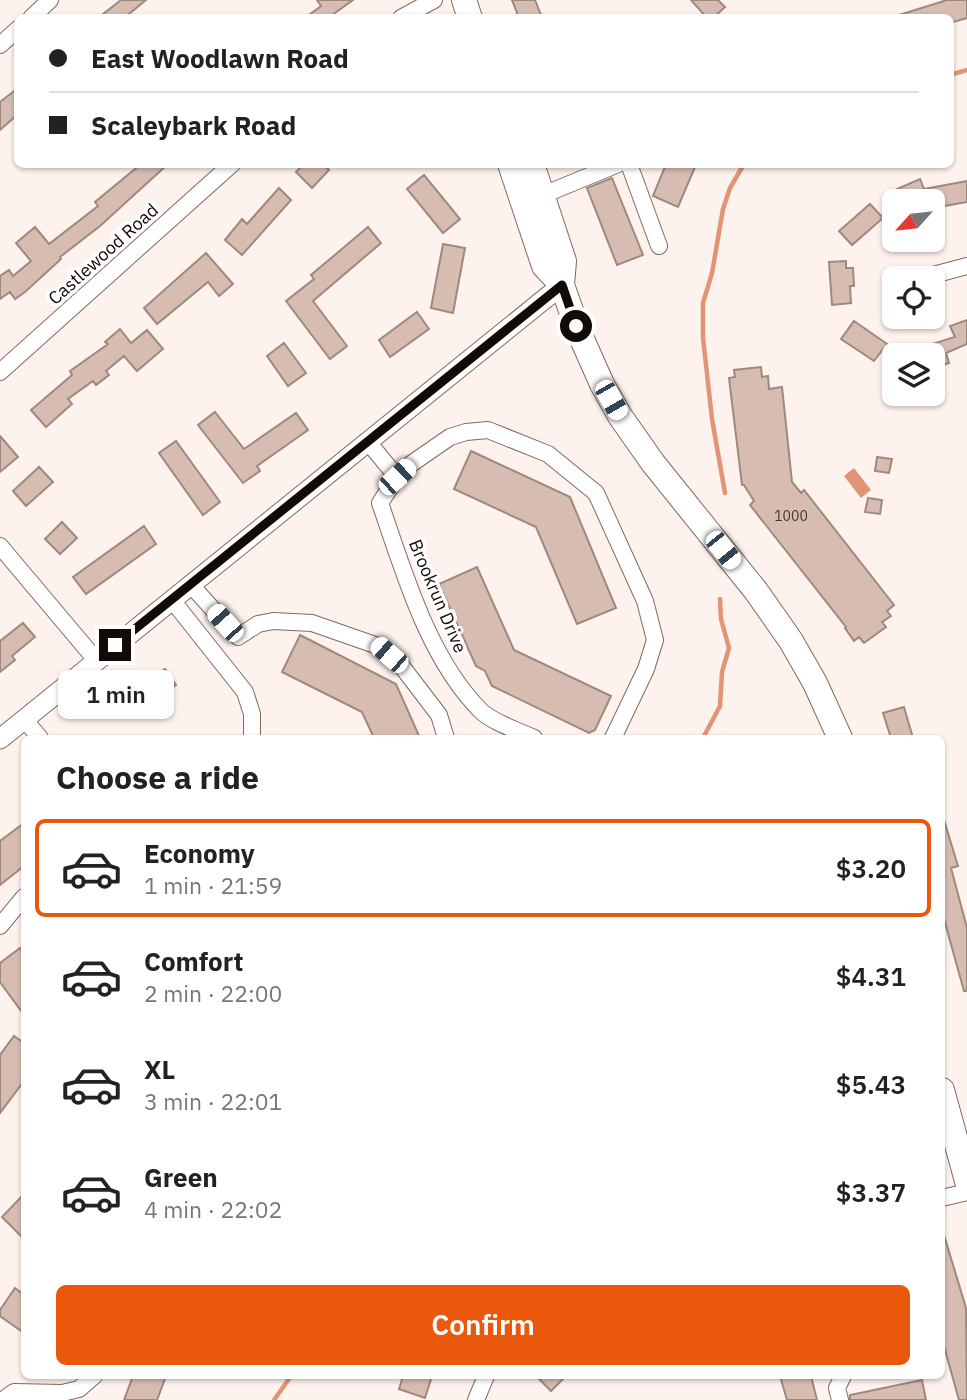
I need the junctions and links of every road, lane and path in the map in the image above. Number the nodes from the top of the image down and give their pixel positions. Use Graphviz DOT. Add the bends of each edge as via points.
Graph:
graph roads {
  1 [pos="50,0"];
  2 [pos="434,0"];
  3 [pos="35,14"];
  4 [pos="408,14"];
  5 [pos="14,33"];
  6 [pos="0,45"];
  7 [pos="228,168"];
  8 [pos="511,168"];
  9 [pos="533,168"];
  10 [pos="608,168"];
  11 [pos="630,168"];
  12 [pos="543,195"];
  13 [pos="659,246"];
  14 [pos="967,266"];
  15 [pos="945,272"];
  16 [pos="562,285"];
  17 [pos="0,372"];
  18 [pos="368,442"];
  19 [pos="397,477"];
  20 [pos="0,545"];
  21 [pos="190,584"];
  22 [pos="172,600"];
  23 [pos="96,660"];
  24 [pos="24,719"];
  25 [pos="37,735"];
  26 [pos="252,735"];
  27 [pos="445,735"];
  28 [pos="528,735"];
  29 [pos="614,735"];
  30 [pos="839,735"];
  31 [pos="0,739"];
  32 [pos="21,901"];
  33 [pos="0,926"];
  34 [pos="945,1101"];
  35 [pos="967,1181"];
  36 [pos="967,1192"];
  37 [pos="945,1197"];
  38 [pos="91,1379"];
  39 [pos="485,1379"];
  40 [pos="842,1379"];
  41 [pos="60,1396"];
  42 [pos="3,1400"];
  43 [pos="476,1400"];
  44 [pos="840,1400"];
  1 -- 3 [label="street"];
  2 -- 4 [label="street"];
  5 -- 6 [label="street"];
  7 -- 17 [label="street, Castlewood Road"];
  8 -- 16 [label="main road" via="544,266"];
  9 -- 12 [label="main road"];
  10 -- 12 [label="street"];
  11 -- 13 [label="street"];
  12 -- 16 [label="main road" via="564,261"];
  14 -- 15 [label="street"];
  16 -- 18 [label="street"];
  16 -- 30 [label="main road" via="587,352 620,416 791,641"];
  18 -- 19 [label="street"];
  18 -- 21 [label="street"];
  19 -- 28 [label="street, Brookrun Drive" via="380,503 419,610 445,664 483,713"];
  19 -- 29 [label="street" via="450,437 488,430 548,454 596,493 645,601 655,640"];
  20 -- 23 [label="street"];
  21 -- 22 [label="street"];
  21 -- 27 [label="street" via="238,637 258,624 273,621 312,623 378,646 400,664 439,715"];
  22 -- 23 [label="street"];
  22 -- 26 [label="street" via="245,692"];
  23 -- 24 [label="street"];
  24 -- 25 [label="street"];
  24 -- 31 [label="street"];
  32 -- 33 [label="street"];
  34 -- 35 [label="main road"];
  36 -- 37 [label="street"];
  38 -- 41 [label="street"];
  39 -- 43 [label="street"];
  40 -- 44 [label="street" via="837,1388"];
  41 -- 42 [label="street" via="14,1392"];
}
